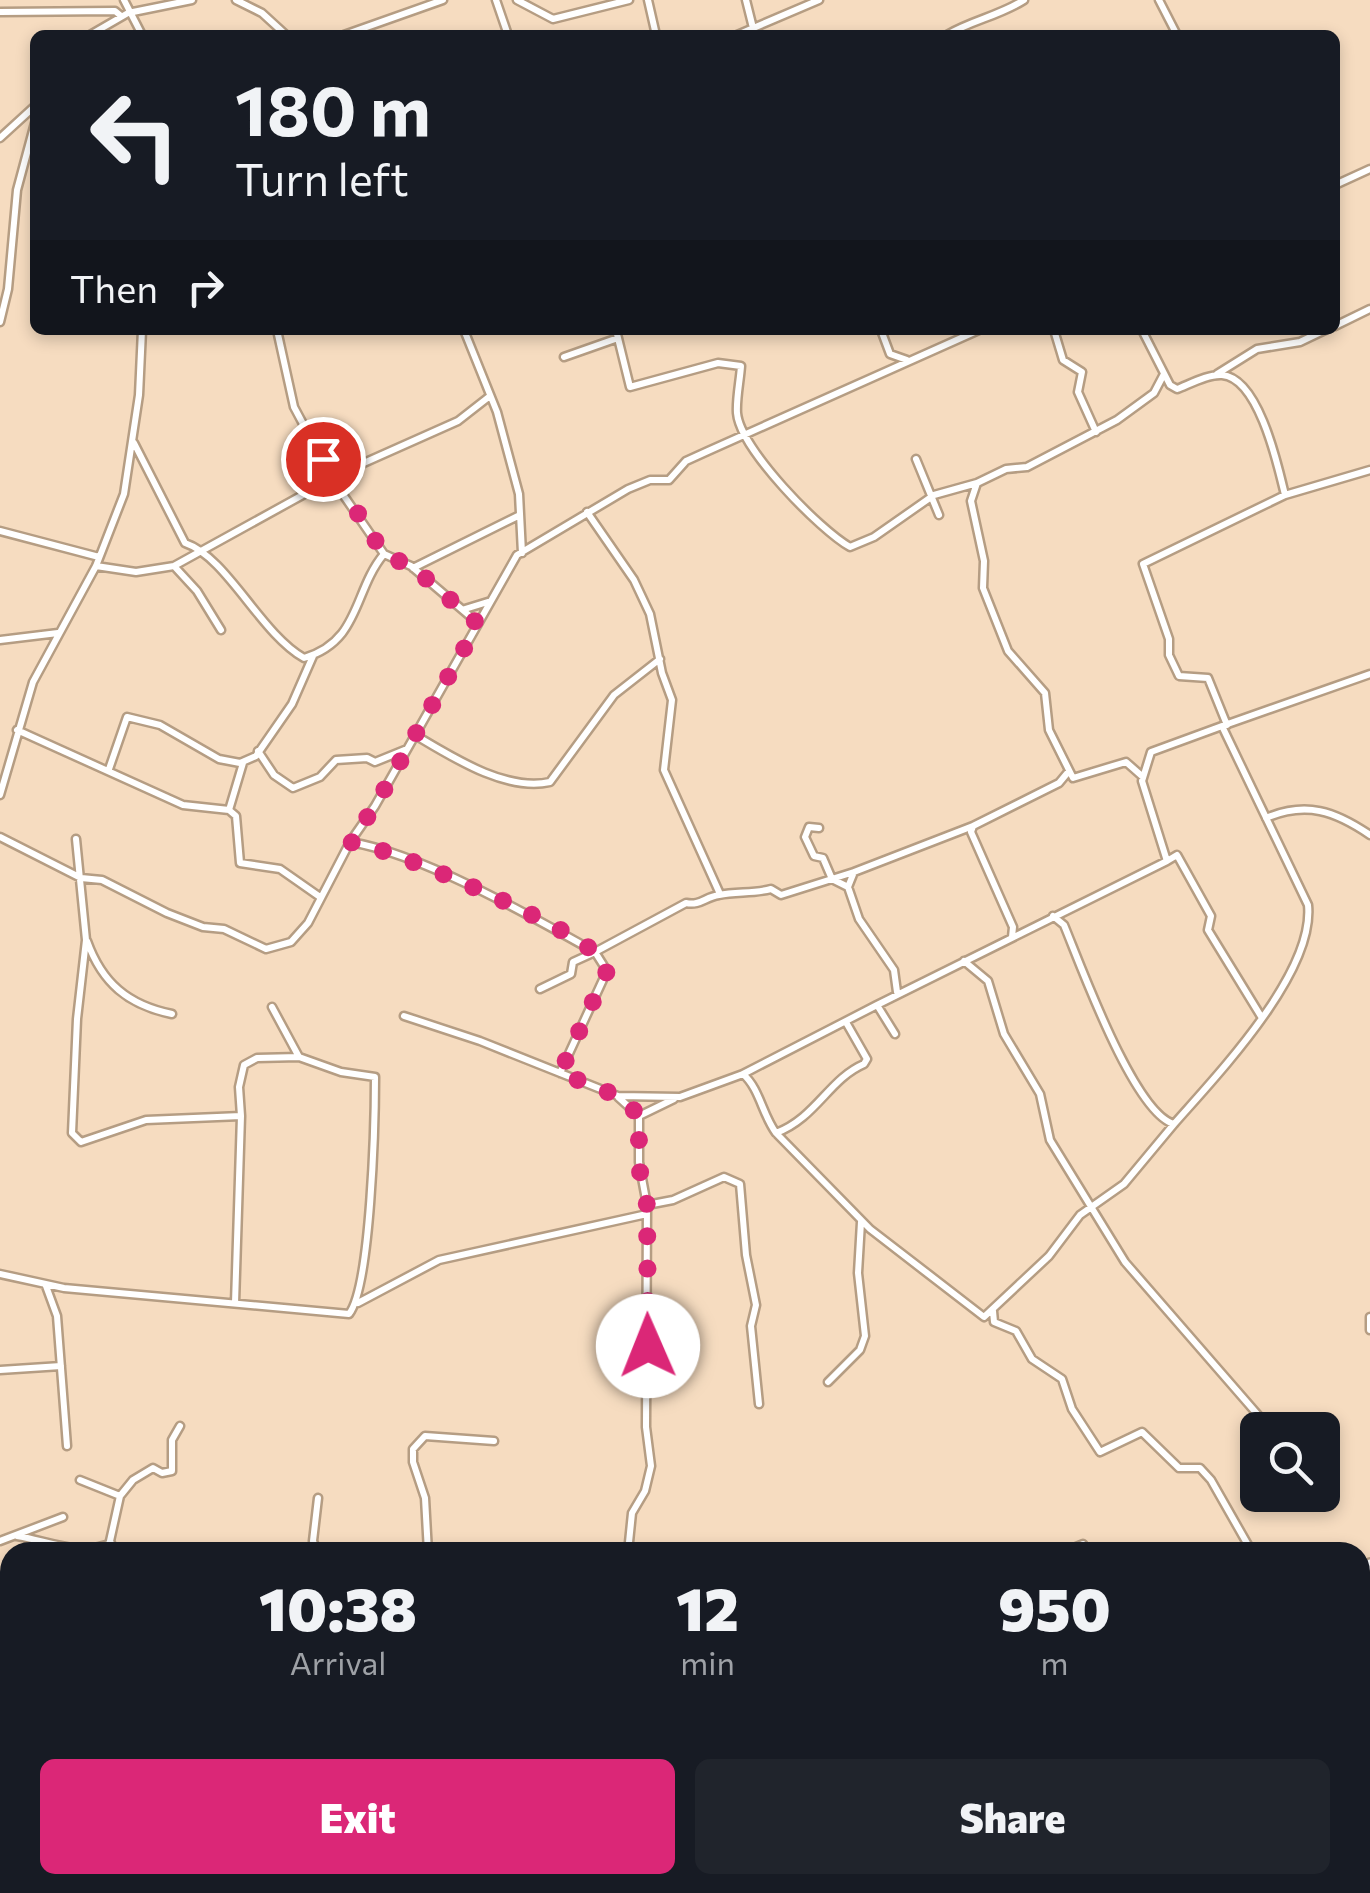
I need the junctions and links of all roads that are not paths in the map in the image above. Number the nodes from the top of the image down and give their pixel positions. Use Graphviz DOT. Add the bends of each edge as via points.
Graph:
graph roads {
  1 [pos="124,0"];
  2 [pos="192,0"];
  3 [pos="236,0"];
  4 [pos="442,0"];
  5 [pos="496,0"];
  6 [pos="517,0"];
  7 [pos="629,0"];
  8 [pos="648,0"];
  9 [pos="746,0"];
  10 [pos="819,0"];
  11 [pos="1024,0"];
  12 [pos="1158,0"];
  13 [pos="0,12"];
  14 [pos="124,14"];
  15 [pos="753,28"];
  16 [pos="98,30"];
  17 [pos="138,30"];
  18 [pos="281,30"];
  19 [pos="358,30"];
  20 [pos="506,30"];
  21 [pos="655,30"];
  22 [pos="748,30"];
  23 [pos="956,30"];
  24 [pos="1174,30"];
  25 [pos="30,111"];
  26 [pos="0,138"];
  27 [pos="30,142"];
  28 [pos="1370,169"];
  29 [pos="1340,182"];
  30 [pos="1370,309"];
  31 [pos="0,322"];
  32 [pos="1340,324"];
  33 [pos="142,335"];
  34 [pos="278,335"];
  35 [pos="466,335"];
  36 [pos="615,335"];
  37 [pos="617,335"];
  38 [pos="883,335"];
  39 [pos="968,335"];
  40 [pos="1056,335"];
  41 [pos="1144,335"];
  42 [pos="1315,335"];
  43 [pos="564,356"];
  44 [pos="908,360"];
  45 [pos="1164,374"];
  46 [pos="1217,374"];
  47 [pos="490,396"];
  48 [pos="1096,432"];
  49 [pos="747,437"];
  50 [pos="133,442"];
  51 [pos="916,459"];
  52 [pos="1370,470"];
  53 [pos="333,480"];
  54 [pos="976,483"];
  55 [pos="934,495"];
  56 [pos="1285,495"];
  57 [pos="587,512"];
  58 [pos="519,516"];
  59 [pos="939,516"];
  60 [pos="0,531"];
  61 [pos="204,549"];
  62 [pos="522,553"];
  63 [pos="384,554"];
  64 [pos="99,557"];
  65 [pos="96,566"];
  66 [pos="174,566"];
  67 [pos="414,568"];
  68 [pos="492,600"];
  69 [pos="464,609"];
  70 [pos="478,624"];
  71 [pos="221,630"];
  72 [pos="60,633"];
  73 [pos="0,640"];
  74 [pos="314,655"];
  75 [pos="661,659"];
  76 [pos="1370,674"];
  77 [pos="1225,726"];
  78 [pos="17,730"];
  79 [pos="414,736"];
  80 [pos="407,750"];
  81 [pos="258,751"];
  82 [pos="243,762"];
  83 [pos="109,770"];
  84 [pos="1069,771"];
  85 [pos="1143,777"];
  86 [pos="0,794"];
  87 [pos="229,810"];
  88 [pos="1266,819"];
  89 [pos="973,826"];
  90 [pos="819,828"];
  91 [pos="1370,835"];
  92 [pos="0,837"];
  93 [pos="76,839"];
  94 [pos="350,842"];
  95 [pos="1167,861"];
  96 [pos="854,872"];
  97 [pos="80,878"];
  98 [pos="832,880"];
  99 [pos="848,887"];
  100 [pos="720,894"];
  101 [pos="320,897"];
  102 [pos="1053,916"];
  103 [pos="1012,938"];
  104 [pos="86,940"];
  105 [pos="595,952"];
  106 [pos="964,961"];
  107 [pos="540,990"];
  108 [pos="897,992"];
  109 [pos="876,1005"];
  110 [pos="272,1007"];
  111 [pos="172,1014"];
  112 [pos="404,1016"];
  113 [pos="1262,1018"];
  114 [pos="847,1024"];
  115 [pos="895,1034"];
  116 [pos="299,1057"];
  117 [pos="560,1073"];
  118 [pos="742,1074"];
  119 [pos="618,1096"];
  120 [pos="680,1096"];
  121 [pos="241,1116"];
  122 [pos="640,1116"];
  123 [pos="1174,1124"];
  124 [pos="776,1133"];
  125 [pos="647,1205"];
  126 [pos="1093,1207"];
  127 [pos="647,1214"];
  128 [pos="861,1220"];
  129 [pos="0,1274"];
  130 [pos="46,1285"];
  131 [pos="235,1302"];
  132 [pos="357,1304"];
  133 [pos="993,1311"];
  134 [pos="1370,1317"];
  135 [pos="1370,1330"];
  136 [pos="61,1366"];
  137 [pos="0,1370"];
  138 [pos="828,1382"];
  139 [pos="759,1404"];
  140 [pos="1255,1412"];
  141 [pos="180,1426"];
  142 [pos="494,1441"];
  143 [pos="66,1446"];
  144 [pos="80,1480"];
  145 [pos="120,1496"];
  146 [pos="318,1498"];
  147 [pos="64,1517"];
  148 [pos="17,1536"];
  149 [pos="0,1541"];
  150 [pos="37,1542"];
  151 [pos="111,1542"];
  152 [pos="313,1542"];
  153 [pos="428,1542"];
  154 [pos="629,1542"];
  155 [pos="1246,1542"];
  1 -- 14 [label="street"];
  2 -- 14 [label="street"];
  3 -- 18 [label="street"];
  4 -- 19 [label="street"];
  5 -- 20 [label="street"];
  6 -- 7 [label="street" via="553,19"];
  8 -- 21 [label="street"];
  9 -- 15 [label="street"];
  10 -- 15 [label="street"];
  11 -- 23 [label="street"];
  12 -- 24 [label="street"];
  13 -- 14 [label="street"];
  14 -- 16 [label="street"];
  14 -- 17 [label="street"];
  15 -- 22 [label="street"];
  25 -- 26 [label="street"];
  27 -- 31 [label="street"];
  28 -- 29 [label="street"];
  30 -- 32 [label="street"];
  33 -- 50 [label="street"];
  34 -- 53 [label="street" via="294,407"];
  35 -- 47 [label="street"];
  36 -- 43 [label="street"];
  37 -- 49 [label="street" via="630,386 718,363 741,366 737,412"];
  38 -- 44 [label="street" via="890,354"];
  39 -- 44 [label="street"];
  40 -- 48 [label="street" via="1063,360 1082,372 1078,392"];
  41 -- 45 [label="street"];
  42 -- 46 [label="street" via="1257,349"];
  44 -- 49 [label="street"];
  45 -- 46 [label="street" via="1177,389"];
  45 -- 48 [label="street" via="1154,393"];
  46 -- 56 [label="street" via="1229,376 1259,409"];
  47 -- 53 [label="street" via="458,421"];
  47 -- 58 [label="street" via="520,494"];
  48 -- 54 [label="street" via="1027,468"];
  49 -- 55 [label="street" via="802,506 850,547"];
  49 -- 57 [label="street" via="686,461 669,480 650,480"];
  50 -- 61 [label="street" via="184,543"];
  50 -- 64 [label="street" via="127,484"];
  51 -- 55 [label="street"];
  52 -- 56 [label="street"];
  53 -- 61 [label="street"];
  53 -- 63 [label="street"];
  54 -- 55 [label="street"];
  54 -- 84 [label="street" via="971,501 984,561 982,588 1008,651 1044,693 1049,730"];
  55 -- 59 [label="street"];
  56 -- 77 [label="street" via="1143,564 1169,639 1168,655 1179,676 1208,678"];
  57 -- 62 [label="street"];
  57 -- 75 [label="street" via="634,580"];
  58 -- 62 [label="street"];
  58 -- 67 [label="street"];
  60 -- 64 [label="street"];
  61 -- 66 [label="street"];
  61 -- 74 [label="street" via="294,652"];
  62 -- 68 [label="street"];
  63 -- 67 [label="street"];
  63 -- 74 [label="street" via="370,571 358,613"];
  64 -- 65 [label="street"];
  65 -- 66 [label="street" via="136,572"];
  65 -- 72 [label="street"];
  66 -- 71 [label="street"];
  67 -- 69 [label="street"];
  68 -- 69 [label="street"];
  68 -- 70 [label="street"];
  69 -- 70 [label="street"];
  70 -- 79 [label="street"];
  72 -- 73 [label="street"];
  72 -- 78 [label="street"];
  74 -- 81 [label="street" via="292,704"];
  75 -- 79 [label="street" via="614,695 550,782 533,786 490,772"];
  75 -- 100 [label="street" via="672,700 664,770"];
  76 -- 77 [label="street"];
  77 -- 85 [label="street" via="1151,752"];
  77 -- 88 [label="street"];
  78 -- 83 [label="street"];
  78 -- 86 [label="street"];
  79 -- 80 [label="street"];
  80 -- 81 [label="street" via="375,762 336,760 320,777 293,788"];
  80 -- 94 [label="street"];
  81 -- 82 [label="street"];
  82 -- 83 [label="street" via="219,758 160,724 126,717"];
  82 -- 87 [label="street"];
  83 -- 87 [label="street" via="183,805"];
  84 -- 85 [label="street" via="1073,778 1126,762"];
  84 -- 89 [label="street" via="1059,783"];
  85 -- 95 [label="street"];
  87 -- 101 [label="street" via="236,816 240,864 280,869"];
  88 -- 91 [label="street" via="1290,808 1333,811"];
  88 -- 113 [label="street" via="1310,922"];
  89 -- 96 [label="street"];
  89 -- 103 [label="street"];
  90 -- 98 [label="street" via="809,827 805,837"];
  92 -- 97 [label="street"];
  93 -- 97 [label="street"];
  94 -- 101 [label="street"];
  94 -- 105 [label="street" via="396,855"];
  95 -- 102 [label="street"];
  95 -- 113 [label="street" via="1177,855 1211,916 1208,930"];
  96 -- 98 [label="street"];
  96 -- 99 [label="street"];
  97 -- 101 [label="street" via="102,880 266,948 292,942"];
  97 -- 104 [label="street"];
  98 -- 99 [label="street"];
  98 -- 100 [label="street" via="780,895 771,889"];
  99 -- 108 [label="street" via="859,919 894,970"];
  100 -- 105 [label="street" via="686,902"];
  102 -- 103 [label="street"];
  102 -- 123 [label="street" via="1064,925 1143,1096"];
  103 -- 106 [label="street"];
  104 -- 111 [label="street" via="107,982 132,1002"];
  104 -- 121 [label="street" via="72,1134 81,1142 146,1120"];
  105 -- 107 [label="street"];
  105 -- 117 [label="street" via="607,971"];
  106 -- 108 [label="street"];
  106 -- 126 [label="street" via="988,980 1004,1034 1040,1094 1050,1140"];
  108 -- 109 [label="street"];
  109 -- 114 [label="street"];
  109 -- 115 [label="street"];
  110 -- 116 [label="street"];
  112 -- 117 [label="street"];
  113 -- 123 [label="street"];
  114 -- 118 [label="street"];
  114 -- 124 [label="street" via="864,1064 815,1111"];
  116 -- 121 [label="street" via="257,1058 244,1065"];
  116 -- 132 [label="street" via="374,1078"];
  117 -- 119 [label="street"];
  118 -- 120 [label="street"];
  118 -- 124 [label="street" via="754,1084"];
  119 -- 120 [label="street"];
  119 -- 122 [label="street"];
  120 -- 122 [label="street"];
  121 -- 131 [label="street"];
  122 -- 125 [label="street" via="638,1162"];
  123 -- 126 [label="street" via="1124,1184"];
  124 -- 128 [label="street"];
  125 -- 127 [label="street"];
  125 -- 139 [label="street" via="724,1178 740,1184 756,1305 751,1326"];
  126 -- 133 [label="street"];
  126 -- 140 [label="street" via="1124,1262"];
  127 -- 132 [label="street" via="440,1260"];
  127 -- 154 [label="street" via="651,1466 632,1513"];
  128 -- 133 [label="street" via="984,1317"];
  128 -- 138 [label="street" via="864,1336 860,1350"];
  129 -- 130 [label="street"];
  130 -- 131 [label="street"];
  130 -- 136 [label="street" via="58,1316"];
  131 -- 132 [label="street" via="349,1314"];
  133 -- 155 [label="street" via="994,1322 1016,1332 1032,1359 1062,1379 1100,1452 1142,1432 1150,1436 1179,1468 1200,1468 1212,1480"];
  134 -- 135 [label="street"];
  136 -- 137 [label="street"];
  136 -- 143 [label="street"];
  141 -- 145 [label="street" via="172,1440 172,1472 152,1468"];
  142 -- 153 [label="street" via="425,1436 414,1450"];
  144 -- 145 [label="street"];
  145 -- 151 [label="street"];
  146 -- 152 [label="street"];
  147 -- 148 [label="street"];
  148 -- 149 [label="street"];
  148 -- 150 [label="street"];
}
